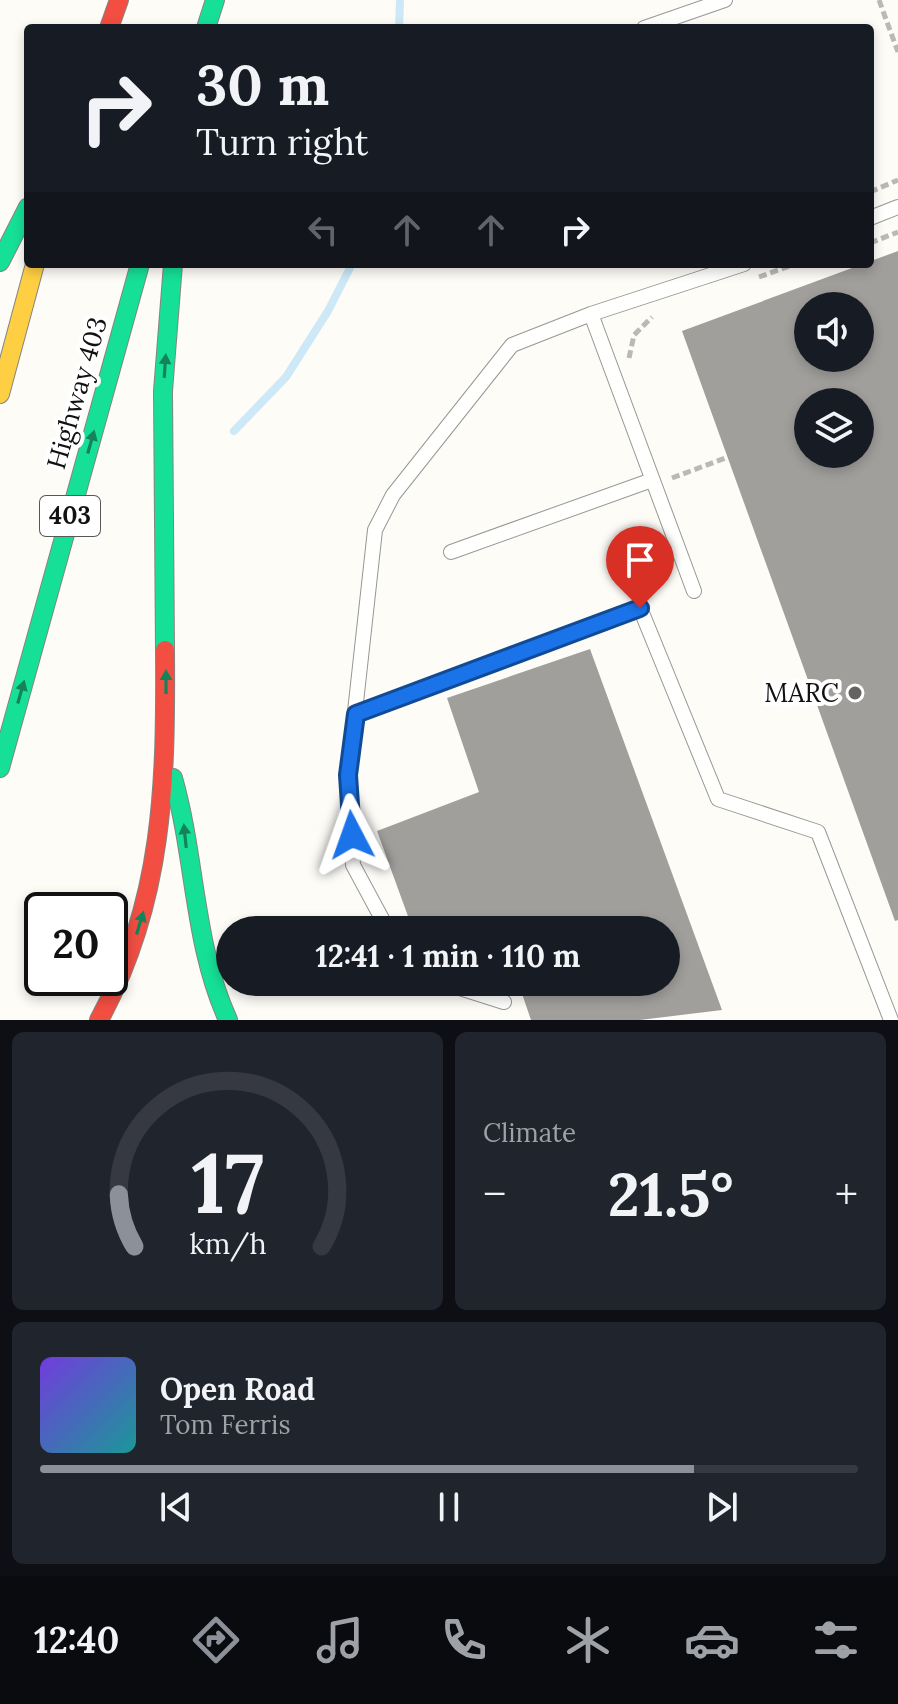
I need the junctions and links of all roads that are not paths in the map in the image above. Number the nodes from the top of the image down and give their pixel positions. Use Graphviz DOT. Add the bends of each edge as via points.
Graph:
graph roads {
  1 [pos="119,0"];
  2 [pos="215,0"];
  3 [pos="725,0"];
  4 [pos="110,24"];
  5 [pos="207,24"];
  6 [pos="656,24"];
  7 [pos="898,207"];
  8 [pos="24,215"];
  9 [pos="874,216"];
  10 [pos="0,262"];
  11 [pos="34,268"];
  12 [pos="139,268"];
  13 [pos="173,268"];
  14 [pos="732,268"];
  15 [pos="591,314"];
  16 [pos="0,394"];
  17 [pos="652,480"];
  18 [pos="451,552"];
  19 [pos="694,591"];
  20 [pos="356,714"];
  21 [pos="166,760"];
  22 [pos="0,768"];
  23 [pos="380,916"];
  24 [pos="485,996"];
  25 [pos="504,1002"];
  26 [pos="99,1020"];
  27 [pos="228,1020"];
  28 [pos="891,1020"];
  1 -- 4 [label="highway"];
  2 -- 5 [label="highway"];
  3 -- 6 [label="lane"];
  7 -- 9 [label="lane"];
  8 -- 10 [label="highway"];
  11 -- 16 [label="highway"];
  22 -- 12 [label="highway, Highway 403 / 403, one-way"];
  21 -- 13 [label="highway, one-way" via="163,391"];
  14 -- 15 [label="lane"];
  15 -- 17 [label="lane"];
  15 -- 20 [label="lane" via="512,345 393,495 375,530"];
  17 -- 18 [label="lane"];
  17 -- 19 [label="lane"];
  20 -- 23 [label="lane" via="348,775 353,865"];
  20 -- 28 [label="lane" via="640,608 718,799 818,832"];
  26 -- 21 [label="highway, one-way" via="123,978 149,894"];
  27 -- 21 [label="highway, one-way" via="203,954 182,805"];
  24 -- 25 [label="lane"];
}
